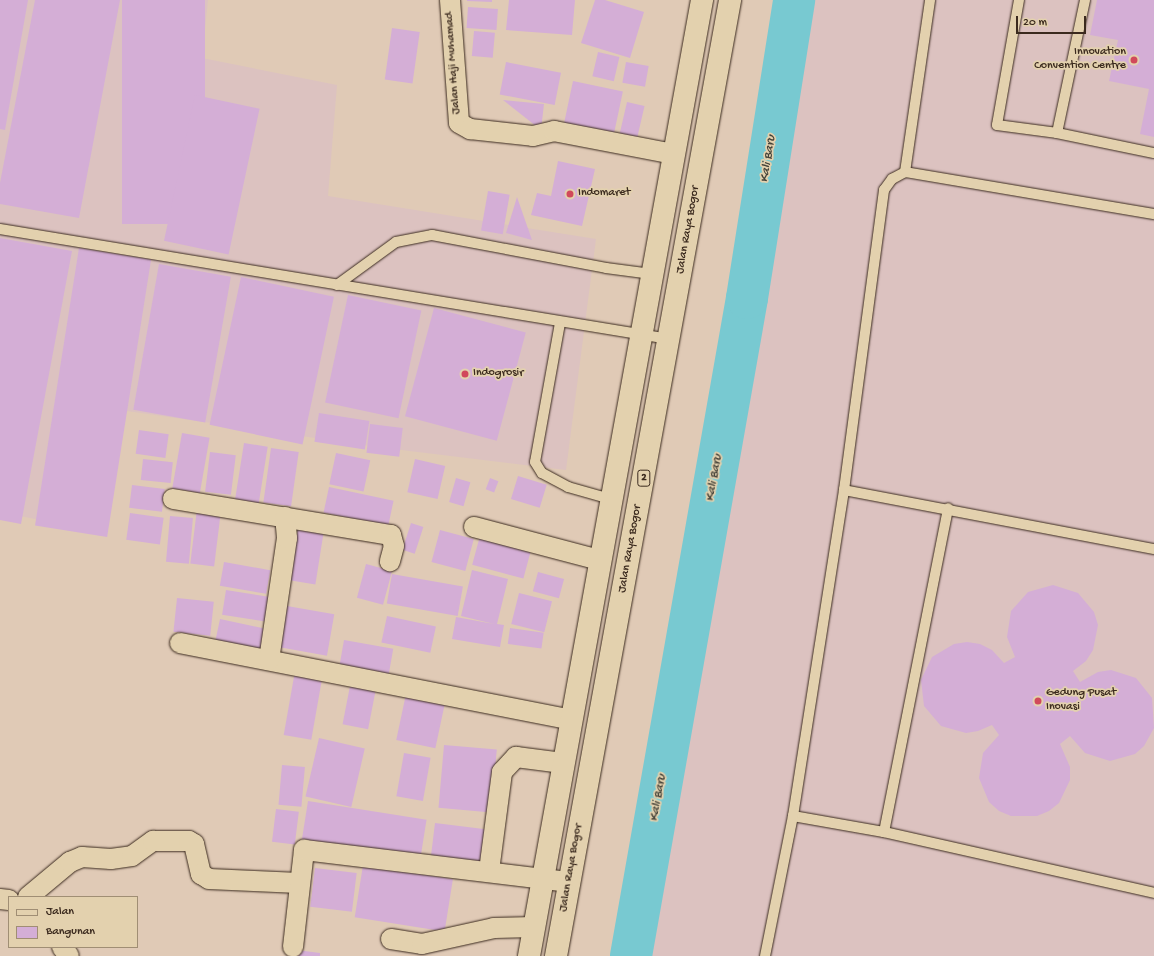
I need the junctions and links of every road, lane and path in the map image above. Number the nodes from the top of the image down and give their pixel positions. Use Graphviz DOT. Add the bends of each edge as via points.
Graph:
graph roads {
  1 [pos="450,0"];
  2 [pos="702,0"];
  3 [pos="730,0"];
  4 [pos="930,0"];
  5 [pos="1019,0"];
  6 [pos="1085,0"];
  7 [pos="1057,133"];
  8 [pos="1154,152"];
  9 [pos="673,154"];
  10 [pos="905,172"];
  11 [pos="1154,214"];
  12 [pos="0,229"];
  13 [pos="652,274"];
  14 [pos="337,285"];
  15 [pos="560,322"];
  16 [pos="640,335"];
  17 [pos="669,339"];
  18 [pos="844,490"];
  19 [pos="173,499"];
  20 [pos="610,499"];
  21 [pos="948,508"];
  22 [pos="285,517"];
  23 [pos="474,527"];
  24 [pos="1154,549"];
  25 [pos="599,560"];
  26 [pos="390,561"];
  27 [pos="180,643"];
  28 [pos="269,660"];
  29 [pos="571,720"];
  30 [pos="563,763"];
  31 [pos="793,816"];
  32 [pos="884,832"];
  33 [pos="490,871"];
  34 [pos="543,878"];
  35 [pos="570,882"];
  36 [pos="299,883"];
  37 [pos="1154,892"];
  38 [pos="29,896"];
  39 [pos="534,927"];
  40 [pos="391,939"];
  41 [pos="293,947"];
  42 [pos="63,948"];
  43 [pos="69,956"];
  44 [pos="529,956"];
  45 [pos="556,956"];
  46 [pos="764,956"];
  1 -- 9 [label="street, Jalan Haji Muhamad" via="459,123 470,129 533,136 554,130"];
  2 -- 9 [label="highway"];
  3 -- 17 [label="highway, Jalan Raya Bogor / 2"];
  4 -- 10 [label="lane"];
  5 -- 7 [label="lane" via="997,125"];
  6 -- 7 [label="lane"];
  7 -- 8 [label="lane"];
  9 -- 13 [label="highway"];
  10 -- 11 [label="lane"];
  10 -- 18 [label="lane" via="892,179 884,190"];
  12 -- 14 [label="lane"];
  13 -- 14 [label="lane" via="432,236 396,242"];
  13 -- 16 [label="highway"];
  14 -- 15 [label="lane"];
  15 -- 16 [label="lane"];
  15 -- 20 [label="lane" via="535,462 542,473 568,487"];
  16 -- 17 [label="lane"];
  16 -- 20 [label="highway"];
  17 -- 35 [label="highway, Jalan Raya Bogor / 2"];
  18 -- 21 [label="lane"];
  18 -- 31 [label="lane"];
  19 -- 22 [label="street"];
  20 -- 25 [label="highway"];
  21 -- 24 [label="lane"];
  21 -- 32 [label="lane"];
  22 -- 26 [label="street" via="391,535 394,546"];
  22 -- 28 [label="street" via="287,538"];
  23 -- 25 [label="street"];
  25 -- 29 [label="highway"];
  27 -- 28 [label="street"];
  28 -- 29 [label="street"];
  29 -- 30 [label="highway"];
  30 -- 33 [label="street" via="516,757 502,772"];
  30 -- 34 [label="highway"];
  31 -- 32 [label="lane"];
  31 -- 46 [label="lane"];
  32 -- 37 [label="lane"];
  33 -- 34 [label="street"];
  33 -- 36 [label="street" via="304,850"];
  34 -- 35 [label="street"];
  34 -- 39 [label="highway"];
  35 -- 45 [label="highway, Jalan Raya Bogor / 2"];
  36 -- 38 [label="street" via="209,879 201,874 194,844 189,841 153,840 132,856 110,859 82,857 70,862"];
  36 -- 41 [label="street"];
  39 -- 40 [label="street" via="494,928 422,944"];
  39 -- 44 [label="highway"];
  42 -- 43 [label="street"];
}
